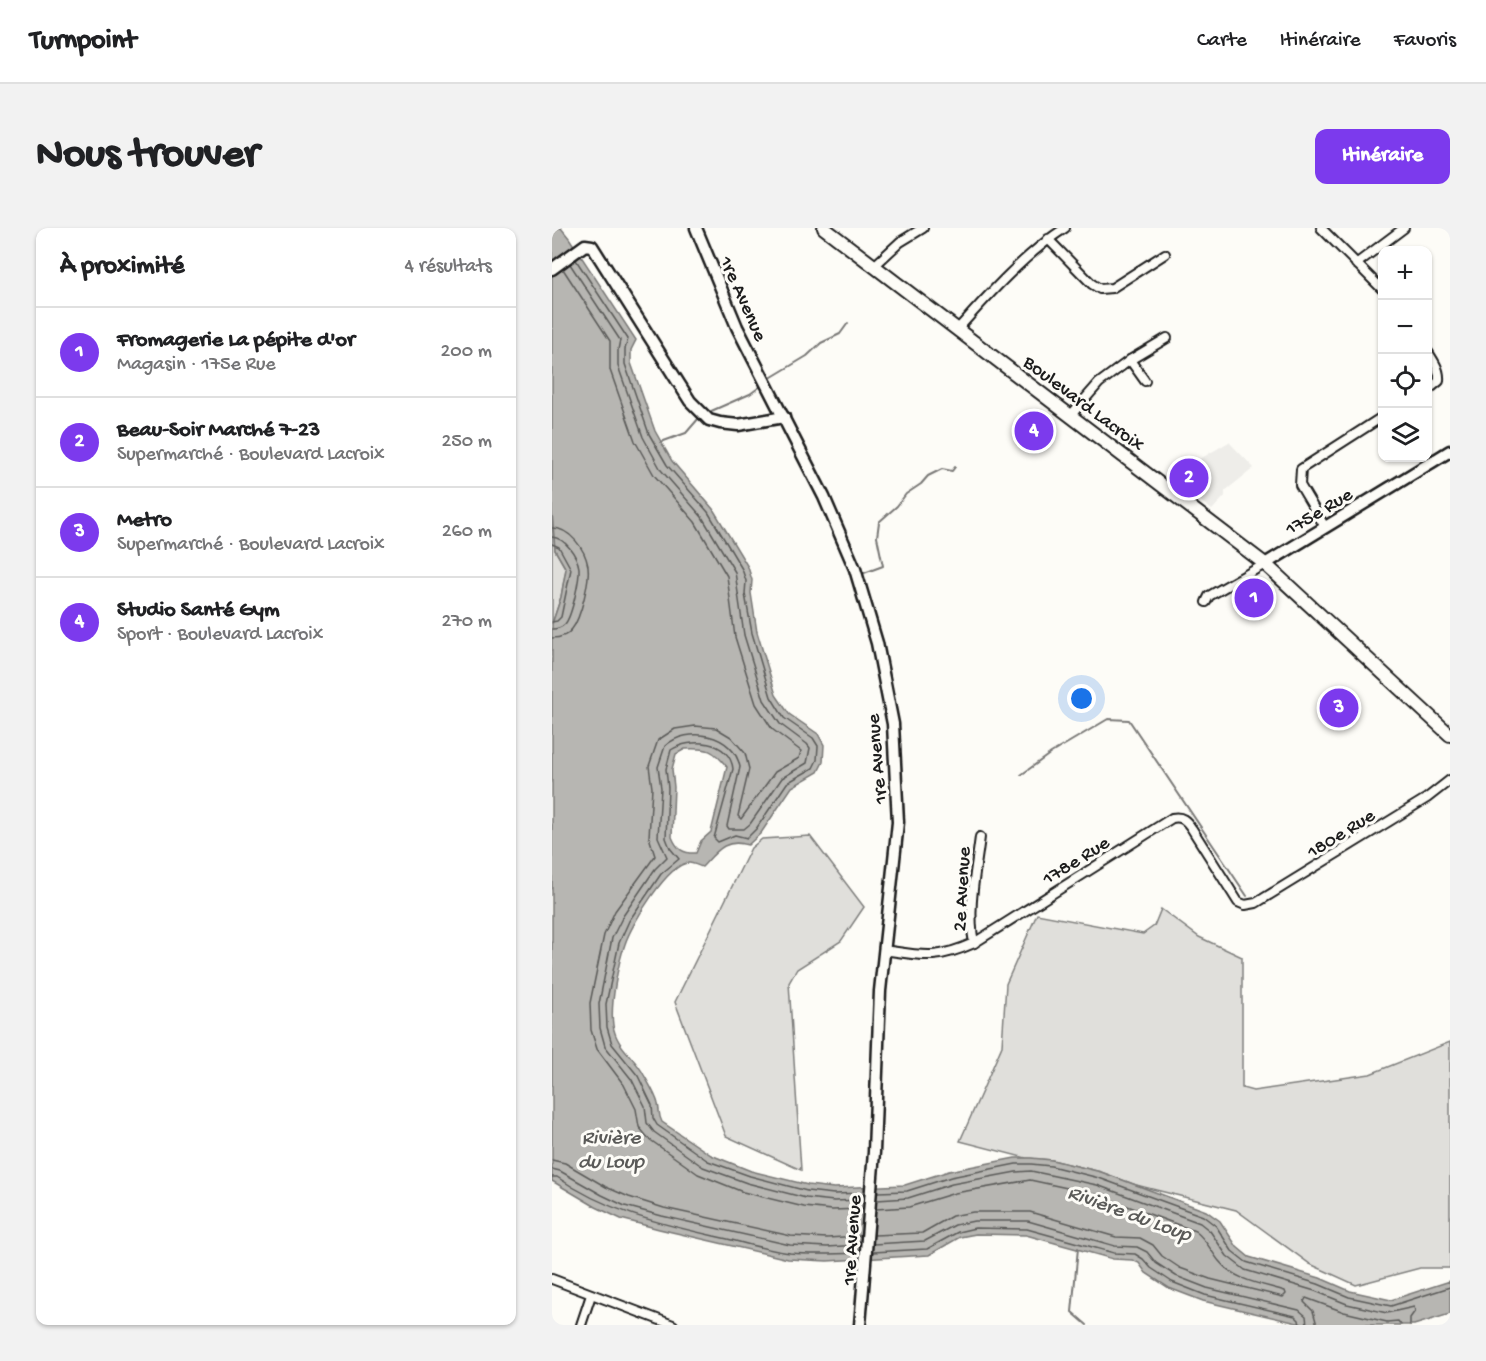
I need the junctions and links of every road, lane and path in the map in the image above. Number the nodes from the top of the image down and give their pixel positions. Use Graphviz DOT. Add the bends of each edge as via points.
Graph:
graph roads {
  1 [pos="696,228"];
  2 [pos="824,228"];
  3 [pos="922,228"];
  4 [pos="1065,228"];
  5 [pos="1321,228"];
  6 [pos="1404,228"];
  7 [pos="1048,239"];
  8 [pos="1165,254"];
  9 [pos="1356,264"];
  10 [pos="873,267"];
  11 [pos="552,269"];
  12 [pos="1378,284"];
  13 [pos="957,330"];
  14 [pos="1167,338"];
  15 [pos="1432,359"];
  16 [pos="1130,360"];
  17 [pos="1145,381"];
  18 [pos="1432,387"];
  19 [pos="1071,415"];
  20 [pos="784,417"];
  21 [pos="1378,420"];
  22 [pos="1450,451"];
  23 [pos="1325,527"];
  24 [pos="1265,564"];
  25 [pos="1206,602"];
  26 [pos="1450,735"];
  27 [pos="1450,780"];
  28 [pos="980,837"];
  29 [pos="1245,905"];
  30 [pos="974,943"];
  31 [pos="884,950"];
  32 [pos="552,1279"];
  33 [pos="591,1295"];
  34 [pos="581,1325"];
  35 [pos="673,1325"];
  36 [pos="860,1325"];
  1 -- 20 [label="main road, 1re Avenue" via="737,327"];
  2 -- 10 [label="main road, Boulevard Lacroix"];
  3 -- 10 [label="street"];
  4 -- 7 [label="street"];
  5 -- 9 [label="street"];
  6 -- 9 [label="street"];
  7 -- 8 [label="street" via="1100,289 1112,288"];
  7 -- 13 [label="street"];
  9 -- 12 [label="street"];
  10 -- 13 [label="main road, Boulevard Lacroix"];
  11 -- 20 [label="main road" via="585,245 592,246 690,401 709,420 738,424"];
  13 -- 19 [label="main road, Boulevard Lacroix"];
  14 -- 16 [label="street"];
  15 -- 18 [label="street" via="1439,381"];
  16 -- 17 [label="street"];
  16 -- 19 [label="street" via="1099,383"];
  19 -- 24 [label="main road, Boulevard Lacroix"];
  20 -- 31 [label="main road, 1re Avenue" via="855,569 884,677 895,745 898,822"];
  21 -- 23 [label="street" via="1301,469 1300,485"];
  22 -- 23 [label="main road, 175e Rue"];
  23 -- 24 [label="main road, 175e Rue"];
  24 -- 25 [label="street, 175e Rue" via="1209,596"];
  24 -- 26 [label="main road, Boulevard Lacroix"];
  27 -- 29 [label="street, 180e Rue" via="1256,903"];
  28 -- 30 [label="street, 2e Avenue" via="971,914"];
  29 -- 30 [label="street, 178e Rue" via="1234,896 1188,823 1179,817"];
  30 -- 31 [label="street, 178e Rue" via="937,956"];
  31 -- 36 [label="main road, 1re Avenue"];
  32 -- 33 [label="street"];
  33 -- 34 [label="street"];
  33 -- 35 [label="street"];
}
